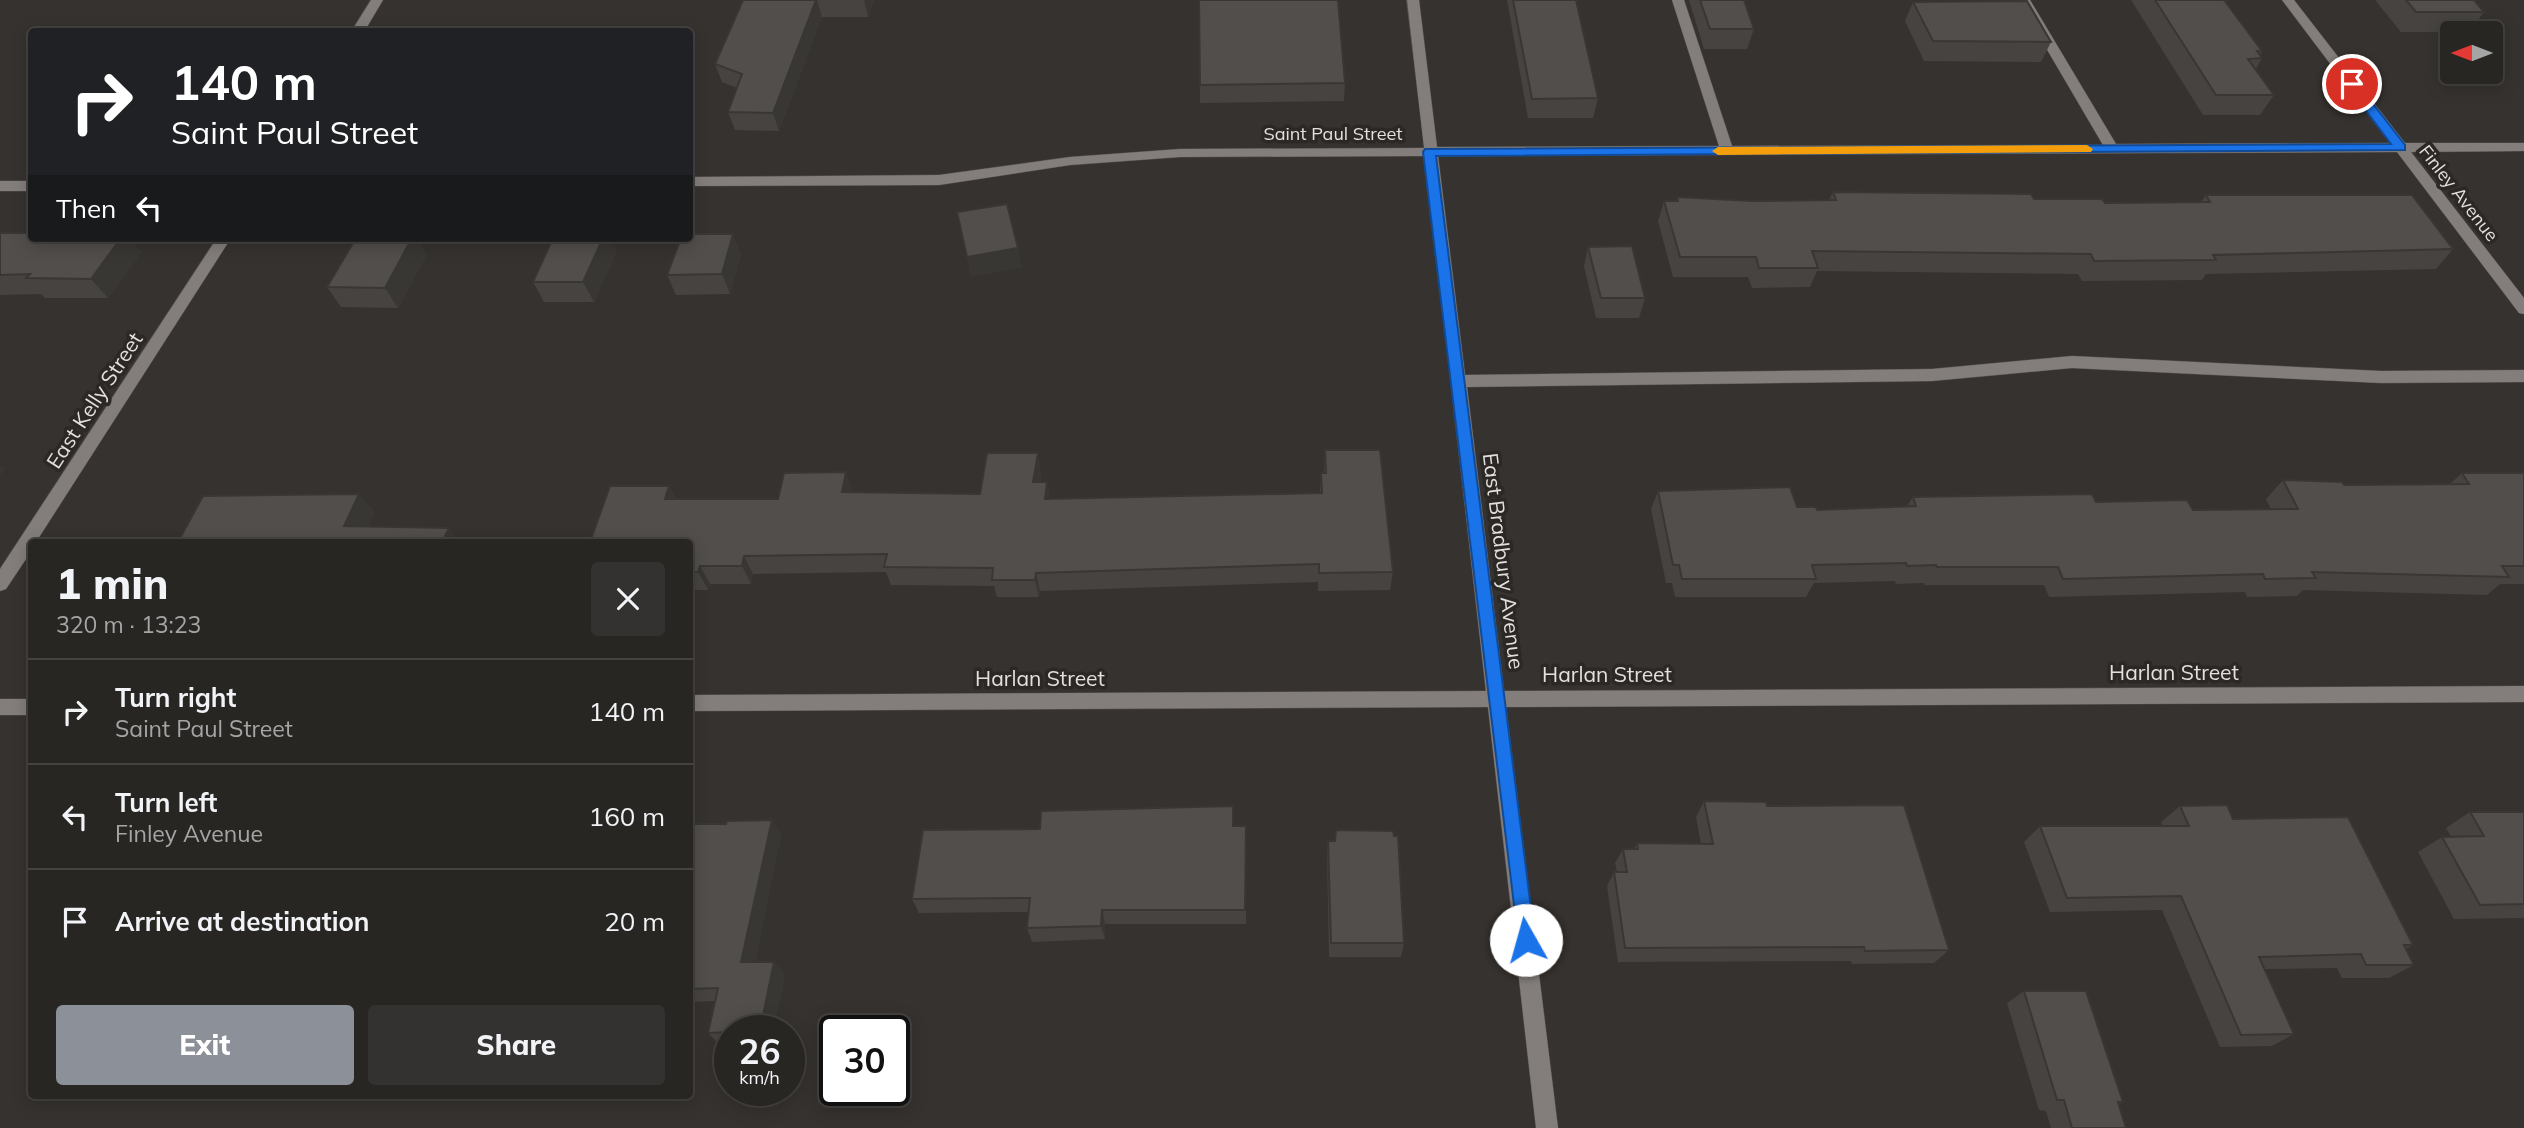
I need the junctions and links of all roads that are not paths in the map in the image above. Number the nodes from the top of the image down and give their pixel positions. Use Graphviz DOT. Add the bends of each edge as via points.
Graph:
graph roads {
  1 [pos="377,0"];
  2 [pos="1413,0"];
  3 [pos="1678,0"];
  4 [pos="2024,0"];
  5 [pos="2288,0"];
  6 [pos="360,28"];
  7 [pos="2524,147"];
  8 [pos="2400,148"];
  9 [pos="2112,149"];
  10 [pos="1727,151"];
  11 [pos="1429,152"];
  12 [pos="693,183"];
  13 [pos="0,186"];
  14 [pos="28,186"];
  15 [pos="221,242"];
  16 [pos="2524,309"];
  17 [pos="2524,376"];
  18 [pos="1458,381"];
  19 [pos="29,539"];
  20 [pos="28,541"];
  21 [pos="0,584"];
  22 [pos="2524,694"];
  23 [pos="1498,698"];
  24 [pos="693,703"];
  25 [pos="0,707"];
  26 [pos="28,707"];
  27 [pos="1547,1128"];
  1 -- 6 [label="street"];
  2 -- 11 [label="street, East Bradbury Avenue"];
  3 -- 10 [label="street"];
  4 -- 9 [label="street"];
  5 -- 8 [label="street, Finley Avenue"];
  7 -- 8 [label="street, Saint Paul Street"];
  8 -- 9 [label="street, Saint Paul Street"];
  8 -- 16 [label="street, Finley Avenue"];
  9 -- 10 [label="street, Saint Paul Street"];
  10 -- 11 [label="street, Saint Paul Street"];
  11 -- 12 [label="street, Saint Paul Street" via="1180,153 1085,159 904,182"];
  11 -- 18 [label="street, East Bradbury Avenue"];
  13 -- 14 [label="street"];
  15 -- 19 [label="street, East Kelly Street"];
  17 -- 18 [label="street" via="2381,377 2072,362 1932,375"];
  18 -- 23 [label="street, East Bradbury Avenue"];
  20 -- 21 [label="street, East Kelly Street"];
  22 -- 23 [label="street, Harlan Street"];
  23 -- 24 [label="street, Harlan Street"];
  23 -- 27 [label="street, East Bradbury Avenue"];
  25 -- 26 [label="street"];
}
